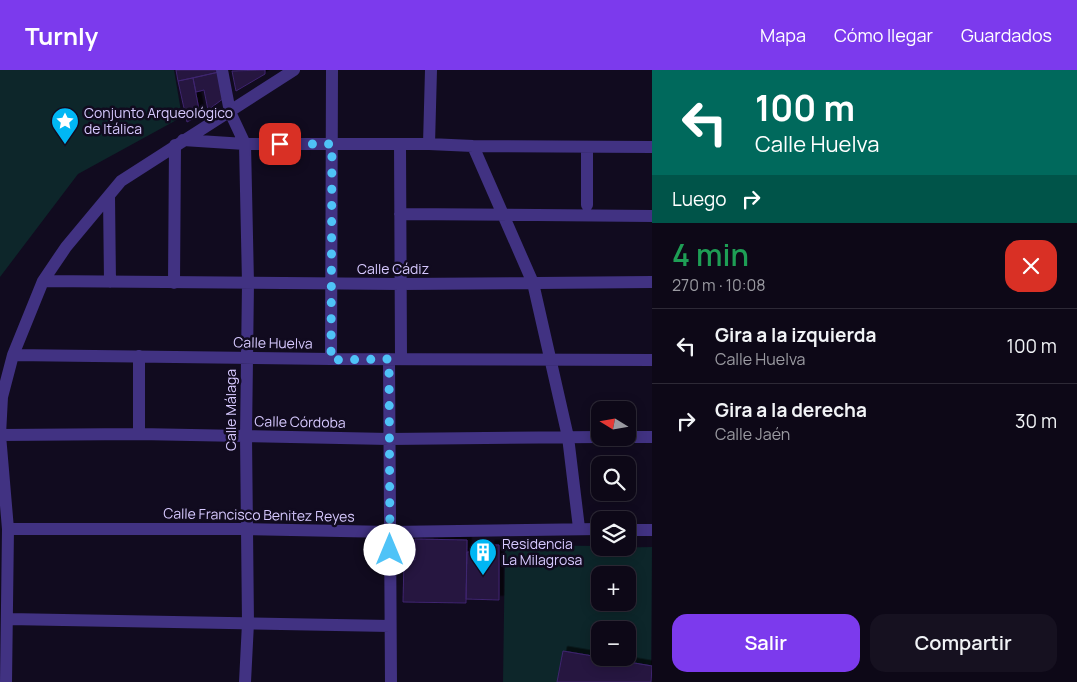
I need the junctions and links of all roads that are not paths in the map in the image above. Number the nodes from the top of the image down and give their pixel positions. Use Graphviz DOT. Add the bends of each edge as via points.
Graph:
graph roads {
  1 [pos="222,70"];
  2 [pos="332,70"];
  3 [pos="431,70"];
  4 [pos="287,72"];
  5 [pos="230,112"];
  6 [pos="179,143"];
  7 [pos="245,144"];
  8 [pos="332,144"];
  9 [pos="400,144"];
  10 [pos="430,144"];
  11 [pos="474,146"];
  12 [pos="587,147"];
  13 [pos="652,147"];
  14 [pos="109,196"];
  15 [pos="587,206"];
  16 [pos="400,214"];
  17 [pos="502,215"];
  18 [pos="652,216"];
  19 [pos="43,281"];
  20 [pos="110,282"];
  21 [pos="652,282"];
  22 [pos="174,283"];
  23 [pos="332,283"];
  24 [pos="532,283"];
  25 [pos="248,284"];
  26 [pos="401,284"];
  27 [pos="12,355"];
  28 [pos="140,356"];
  29 [pos="246,357"];
  30 [pos="395,358"];
  31 [pos="331,360"];
  32 [pos="551,360"];
  33 [pos="652,360"];
  34 [pos="138,434"];
  35 [pos="0,435"];
  36 [pos="246,436"];
  37 [pos="568,437"];
  38 [pos="591,437"];
  39 [pos="636,437"];
  40 [pos="652,437"];
  41 [pos="389,439"];
  42 [pos="579,528"];
  43 [pos="8,529"];
  44 [pos="247,529"];
  45 [pos="591,529"];
  46 [pos="636,530"];
  47 [pos="652,530"];
  48 [pos="390,532"];
  49 [pos="8,619"];
  50 [pos="248,623"];
  51 [pos="390,626"];
  52 [pos="6,682"];
  53 [pos="245,682"];
  54 [pos="390,682"];
  1 -- 5 [label="street, Calle Málaga"];
  2 -- 8 [label="street"];
  3 -- 10 [label="street"];
  4 -- 5 [label="street"];
  5 -- 6 [label="street"];
  5 -- 7 [label="street, Calle Málaga"];
  6 -- 7 [label="street"];
  6 -- 14 [label="street" via="121,181"];
  6 -- 22 [label="street"];
  7 -- 8 [label="street"];
  7 -- 25 [label="street, Calle Málaga"];
  8 -- 9 [label="street"];
  8 -- 23 [label="street"];
  9 -- 10 [label="street"];
  9 -- 16 [label="street"];
  10 -- 11 [label="street"];
  11 -- 12 [label="street"];
  11 -- 17 [label="street"];
  12 -- 13 [label="street"];
  12 -- 15 [label="street"];
  14 -- 19 [label="street" via="66,247"];
  14 -- 20 [label="street"];
  16 -- 17 [label="street"];
  16 -- 26 [label="street"];
  17 -- 18 [label="street"];
  17 -- 24 [label="street"];
  19 -- 20 [label="street, Calle Cádiz"];
  19 -- 27 [label="street"];
  20 -- 22 [label="street, Calle Cádiz"];
  21 -- 24 [label="street, Calle Cádiz"];
  22 -- 25 [label="street, Calle Cádiz"];
  23 -- 25 [label="street, Calle Cádiz"];
  23 -- 26 [label="street, Calle Cádiz"];
  23 -- 31 [label="street"];
  24 -- 26 [label="street, Calle Cádiz"];
  24 -- 32 [label="street"];
  25 -- 29 [label="street, Calle Málaga"];
  26 -- 30 [label="street"];
  27 -- 28 [label="street, Calle Huelva"];
  27 -- 35 [label="street" via="2,397"];
  28 -- 29 [label="street, Calle Huelva"];
  28 -- 34 [label="street"];
  29 -- 31 [label="street, Calle Huelva"];
  29 -- 36 [label="street, Calle Málaga"];
  30 -- 31 [label="street, Calle Huelva"];
  30 -- 32 [label="street, Calle Huelva"];
  30 -- 41 [label="street"];
  32 -- 33 [label="street, Calle Huelva"];
  32 -- 37 [label="street"];
  34 -- 35 [label="street, Calle Córdoba"];
  34 -- 36 [label="street, Calle Córdoba"];
  35 -- 43 [label="street"];
  36 -- 41 [label="street, Calle Córdoba"];
  36 -- 44 [label="street, Calle Málaga"];
  37 -- 38 [label="street, Calle Córdoba"];
  37 -- 41 [label="street, Calle Córdoba"];
  37 -- 42 [label="street"];
  39 -- 40 [label="street"];
  41 -- 48 [label="street"];
  42 -- 45 [label="street, Calle Francisco Benitez Reyes"];
  42 -- 48 [label="street, Calle Francisco Benitez Reyes"];
  43 -- 44 [label="street, Calle Francisco Benitez Reyes"];
  43 -- 49 [label="street"];
  44 -- 48 [label="street, Calle Francisco Benitez Reyes"];
  44 -- 50 [label="street, Calle Málaga"];
  46 -- 47 [label="street"];
  48 -- 51 [label="street"];
  49 -- 50 [label="street"];
  49 -- 52 [label="street"];
  50 -- 51 [label="street"];
  50 -- 53 [label="street, Calle Málaga"];
  51 -- 54 [label="street"];
}
